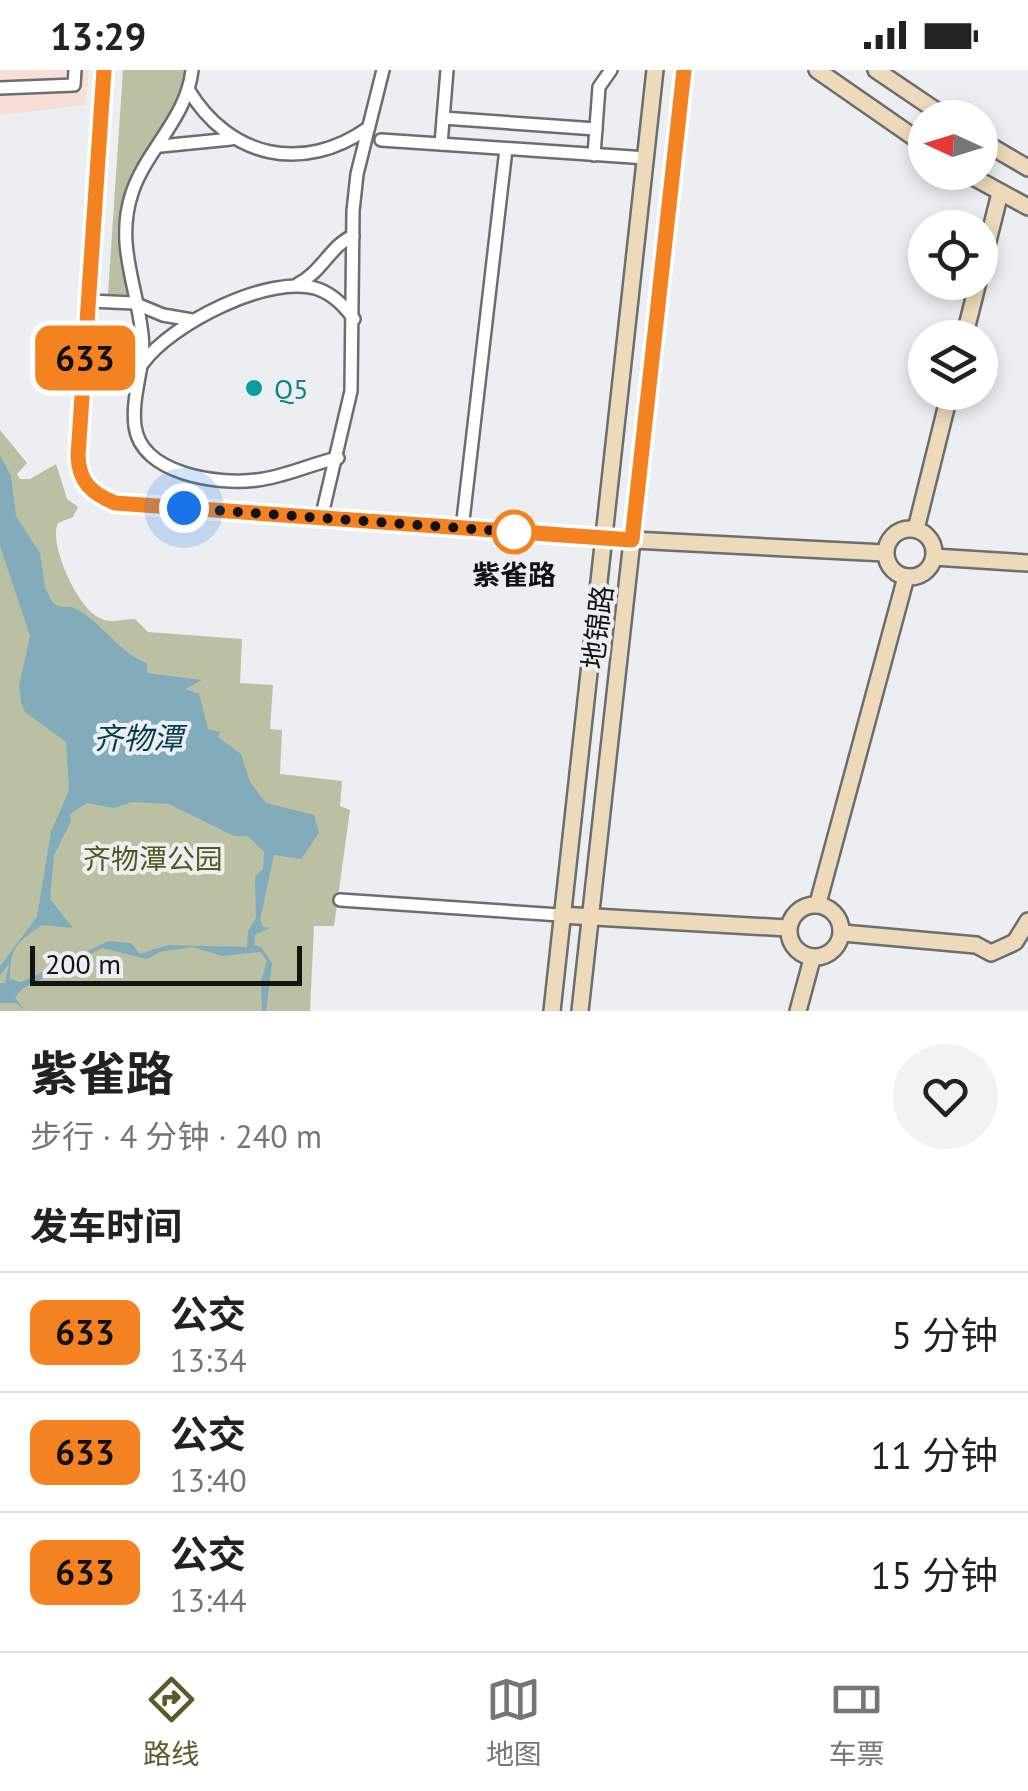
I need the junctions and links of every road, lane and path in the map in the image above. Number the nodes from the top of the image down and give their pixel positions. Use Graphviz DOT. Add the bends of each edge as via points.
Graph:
graph roads {
  1 [pos="75,70"];
  2 [pos="104,70"];
  3 [pos="192,70"];
  4 [pos="383,70"];
  5 [pos="448,70"];
  6 [pos="611,70"];
  7 [pos="656,70"];
  8 [pos="684,70"];
  9 [pos="817,70"];
  10 [pos="876,70"];
  11 [pos="0,88"];
  12 [pos="188,90"];
  13 [pos="920,100"];
  14 [pos="443,118"];
  15 [pos="368,128"];
  16 [pos="596,129"];
  17 [pos="908,133"];
  18 [pos="232,139"];
  19 [pos="382,140"];
  20 [pos="441,144"];
  21 [pos="161,146"];
  22 [pos="506,149"];
  23 [pos="998,150"];
  24 [pos="594,155"];
  25 [pos="647,158"];
  26 [pos="1028,168"];
  27 [pos="995,190"];
  28 [pos="1000,193"];
  29 [pos="1028,207"];
  30 [pos="996,210"];
  31 [pos="353,236"];
  32 [pos="290,288"];
  33 [pos="90,301"];
  34 [pos="134,302"];
  35 [pos="354,319"];
  36 [pos="192,320"];
  37 [pos="141,365"];
  38 [pos="946,410"];
  39 [pos="338,458"];
  40 [pos="321,519"];
  41 [pos="462,529"];
  42 [pos="916,529"];
  43 [pos="606,538"];
  44 [pos="632,540"];
  45 [pos="885,553"];
  46 [pos="934,557"];
  47 [pos="1028,564"];
  48 [pos="906,577"];
  49 [pos="340,900"];
  50 [pos="818,903"];
  51 [pos="560,915"];
  52 [pos="590,917"];
  53 [pos="1028,921"];
  54 [pos="787,928"];
  55 [pos="843,933"];
  56 [pos="812,959"];
  57 [pos="552,1011"];
  58 [pos="580,1011"];
  59 [pos="798,1011"];
  1 -- 11 [label="street" via="74,85"];
  2 -- 33 [label="street"];
  3 -- 12 [label="street"];
  4 -- 15 [label="street"];
  5 -- 14 [label="street"];
  6 -- 16 [label="street" via="598,87"];
  7 -- 25 [label="street, 地锦路"];
  8 -- 44 [label="street, 地锦路"];
  9 -- 17 [label="street"];
  10 -- 13 [label="street"];
  12 -- 18 [label="street" via="210,123"];
  12 -- 21 [label="street"];
  14 -- 16 [label="street"];
  14 -- 20 [label="street"];
  15 -- 18 [label="street" via="330,150 299,156"];
  15 -- 31 [label="street"];
  16 -- 24 [label="street"];
  18 -- 21 [label="street"];
  19 -- 20 [label="street"];
  20 -- 22 [label="street"];
  21 -- 34 [label="street" via="132,191 124,228"];
  22 -- 24 [label="street"];
  22 -- 41 [label="street"];
  23 -- 26 [label="street"];
  24 -- 25 [label="street"];
  25 -- 43 [label="street, 地锦路"];
  27 -- 28 [label="street"];
  28 -- 29 [label="street"];
  28 -- 30 [label="street"];
  31 -- 32 [label="street"];
  31 -- 35 [label="street"];
  32 -- 35 [label="street" via="328,294"];
  32 -- 36 [label="street"];
  33 -- 34 [label="street"];
  33 -- 40 [label="street" via="78,456 87,487 115,503"];
  34 -- 36 [label="street"];
  34 -- 37 [label="street"];
  35 -- 39 [label="street" via="352,391"];
  36 -- 37 [label="street" via="157,344"];
  37 -- 39 [label="street" via="135,431 156,460 198,476 256,480"];
  38 -- 42 [label="street"];
  39 -- 40 [label="street"];
  40 -- 41 [label="street"];
  41 -- 43 [label="street"];
  42 -- 45 [label="street" via="895,533"];
  42 -- 46 [label="street" via="928,537"];
  43 -- 44 [label="street"];
  43 -- 51 [label="street, 地锦路"];
  44 -- 45 [label="street"];
  44 -- 52 [label="street, 地锦路"];
  45 -- 48 [label="street" via="891,569"];
  46 -- 47 [label="street"];
  46 -- 48 [label="street" via="920,575"];
  48 -- 50 [label="street"];
  49 -- 51 [label="street"];
  50 -- 54 [label="street" via="792,916"];
  50 -- 55 [label="street" via="839,920"];
  51 -- 52 [label="street"];
  51 -- 57 [label="street, 地锦路"];
  52 -- 54 [label="street"];
  52 -- 58 [label="street, 地锦路"];
  53 -- 55 [label="street" via="1014,942 991,953 976,945"];
  54 -- 56 [label="street" via="798,952"];
  55 -- 56 [label="street" via="837,946"];
  56 -- 59 [label="street"];
}
